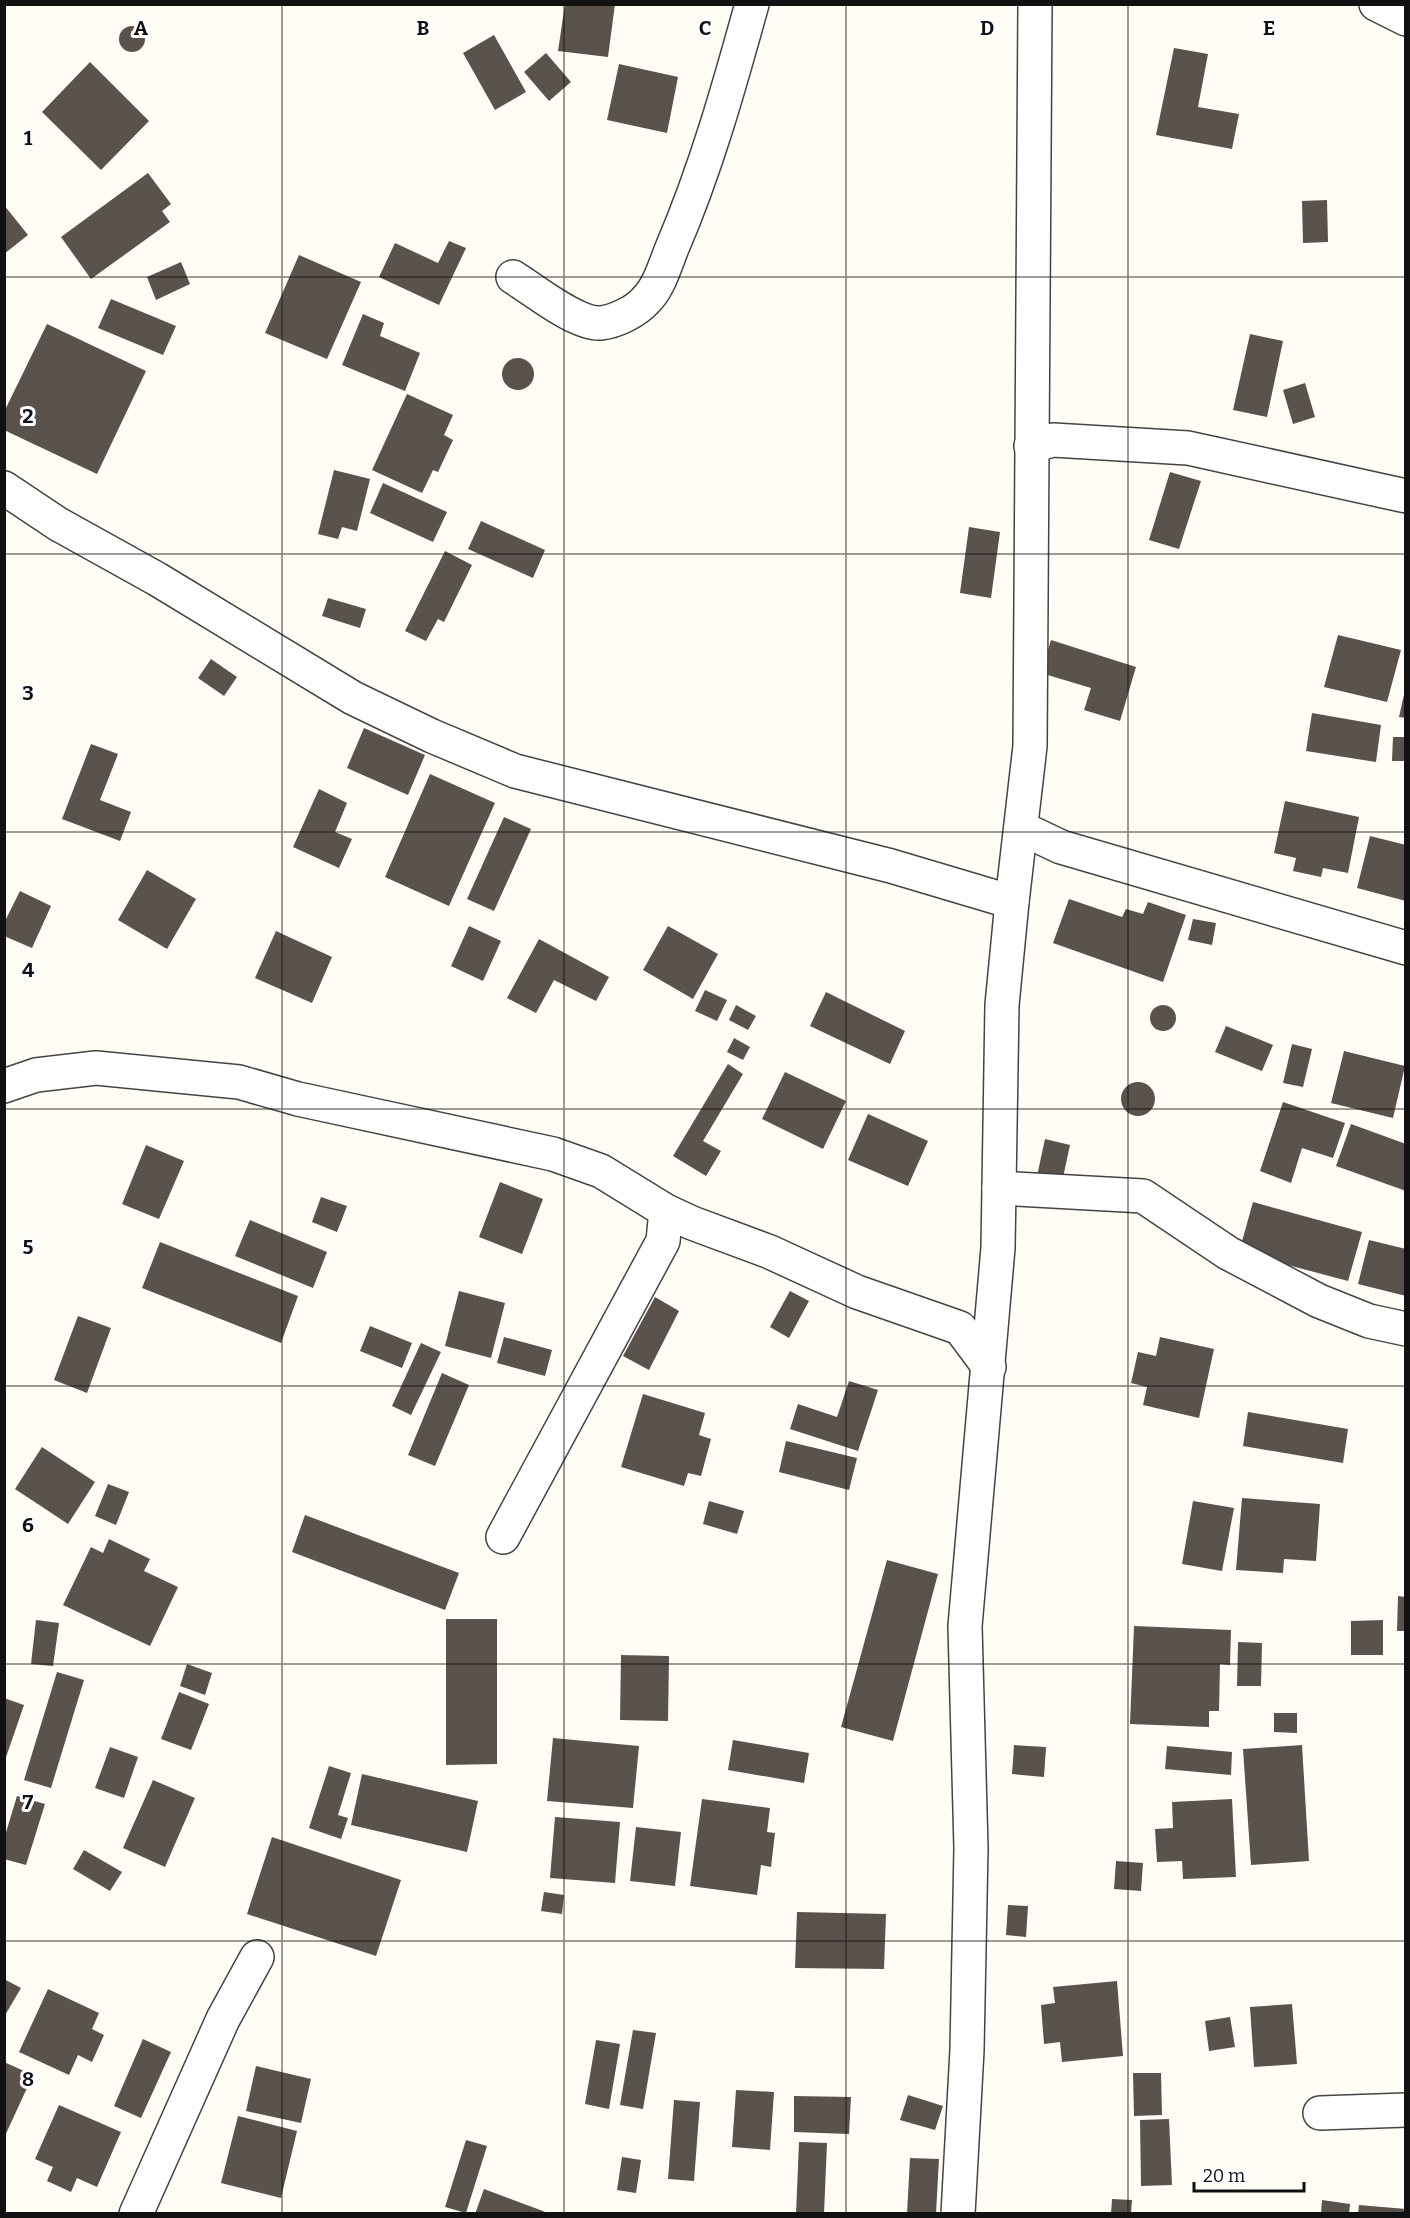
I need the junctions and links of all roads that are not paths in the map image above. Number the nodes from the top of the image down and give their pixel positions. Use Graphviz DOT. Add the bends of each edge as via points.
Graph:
graph roads {
  1 [pos="752,4"];
  2 [pos="1035,4"];
  3 [pos="1376,4"];
  4 [pos="1406,18"];
  5 [pos="513,277"];
  6 [pos="1032,446"];
  7 [pos="4,488"];
  8 [pos="1406,496"];
  9 [pos="1021,828"];
  10 [pos="1012,902"];
  11 [pos="1406,948"];
  12 [pos="4,1086"];
  13 [pos="999,1188"];
  14 [pos="674,1225"];
  15 [pos="993,1313"];
  16 [pos="960,1328"];
  17 [pos="1406,1329"];
  18 [pos="988,1366"];
  19 [pos="503,1537"];
  20 [pos="257,1957"];
  21 [pos="1406,2110"];
  22 [pos="1320,2113"];
  23 [pos="136,2214"];
  24 [pos="958,2214"];
  1 -- 5 [label="street" via="721,117 680,230 646,301 620,317 601,323 585,322"];
  2 -- 6 [label="street"];
  3 -- 4 [label="street"];
  6 -- 8 [label="street" via="1053,440 1188,448"];
  6 -- 9 [label="street" via="1030,746"];
  7 -- 10 [label="street" via="58,524 353,698 505,766 891,866"];
  9 -- 10 [label="street"];
  9 -- 11 [label="street" via="1061,848"];
  10 -- 13 [label="street" via="1002,1005"];
  12 -- 14 [label="street" via="36,1075 96,1068 239,1082 298,1099 552,1154 601,1171"];
  13 -- 15 [label="street"];
  13 -- 17 [label="street" via="1143,1196 1228,1253 1319,1300 1369,1321"];
  14 -- 16 [label="street" via="770,1252 857,1292"];
  14 -- 19 [label="street"];
  15 -- 16 [label="street"];
  15 -- 18 [label="street"];
  16 -- 18 [label="street"];
  18 -- 24 [label="street" via="965,1626 971,1848 967,2050"];
  20 -- 23 [label="street" via="224,2019"];
  21 -- 22 [label="street"];
}
